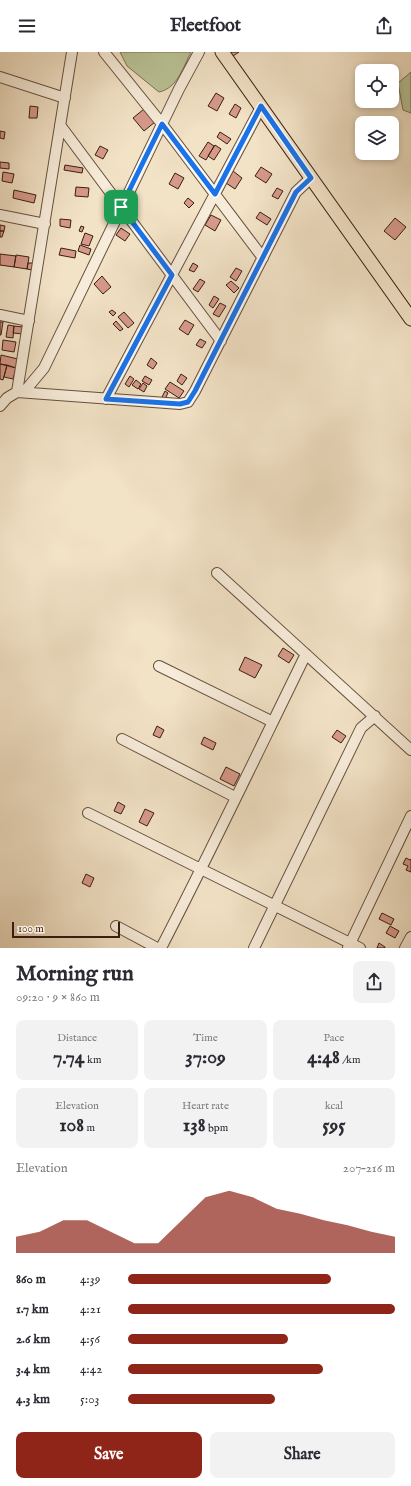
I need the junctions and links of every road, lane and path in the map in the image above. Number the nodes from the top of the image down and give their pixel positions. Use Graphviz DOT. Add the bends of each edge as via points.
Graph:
graph roads {
  1 [pos="72,52"];
  2 [pos="104,52"];
  3 [pos="199,52"];
  4 [pos="222,52"];
  5 [pos="0,77"];
  6 [pos="65,98"];
  7 [pos="261,106"];
  8 [pos="162,124"];
  9 [pos="60,125"];
  10 [pos="311,178"];
  11 [pos="215,194"];
  12 [pos="121,207"];
  13 [pos="0,215"];
  14 [pos="44,224"];
  15 [pos="263,258"];
  16 [pos="172,275"];
  17 [pos="0,315"];
  18 [pos="411,319"];
  19 [pos="29,321"];
  20 [pos="221,341"];
  21 [pos="21,392"];
  22 [pos="106,399"];
  23 [pos="2,401"];
  24 [pos="217,573"];
  25 [pos="306,654"];
  26 [pos="159,666"];
  27 [pos="375,716"];
  28 [pos="273,722"];
  29 [pos="122,739"];
  30 [pos="411,750"];
  31 [pos="235,797"];
  32 [pos="88,813"];
  33 [pos="411,816"];
  34 [pos="202,869"];
  35 [pos="275,906"];
  36 [pos="116,926"];
  37 [pos="411,937"];
  38 [pos="353,946"];
  39 [pos="157,948"];
  40 [pos="161,948"];
  41 [pos="254,948"];
  42 [pos="405,948"];
  1 -- 6 [label="street"];
  2 -- 8 [label="street"];
  3 -- 8 [label="street"];
  4 -- 7 [label="main road"];
  5 -- 6 [label="street"];
  6 -- 9 [label="street"];
  7 -- 10 [label="main road"];
  7 -- 11 [label="street"];
  8 -- 11 [label="street"];
  8 -- 12 [label="street"];
  9 -- 12 [label="street"];
  9 -- 14 [label="street"];
  10 -- 15 [label="street" via="296,192"];
  10 -- 18 [label="main road"];
  11 -- 15 [label="street"];
  11 -- 16 [label="street"];
  12 -- 16 [label="street"];
  12 -- 21 [label="street" via="44,368"];
  13 -- 14 [label="street"];
  14 -- 19 [label="street"];
  15 -- 20 [label="street"];
  16 -- 20 [label="street"];
  16 -- 22 [label="street"];
  17 -- 19 [label="street"];
  19 -- 21 [label="street"];
  20 -- 22 [label="street" via="188,402 180,404"];
  21 -- 22 [label="street"];
  21 -- 23 [label="street"];
  24 -- 25 [label="street"];
  25 -- 27 [label="street"];
  25 -- 28 [label="street"];
  26 -- 28 [label="street"];
  27 -- 30 [label="street"];
  27 -- 35 [label="street" via="361,728"];
  28 -- 31 [label="street"];
  29 -- 31 [label="street"];
  31 -- 34 [label="street"];
  32 -- 34 [label="street"];
  33 -- 38 [label="street"];
  34 -- 35 [label="street"];
  34 -- 40 [label="street"];
  35 -- 38 [label="street"];
  35 -- 41 [label="street"];
  36 -- 39 [label="street"];
  37 -- 42 [label="street"];
}
